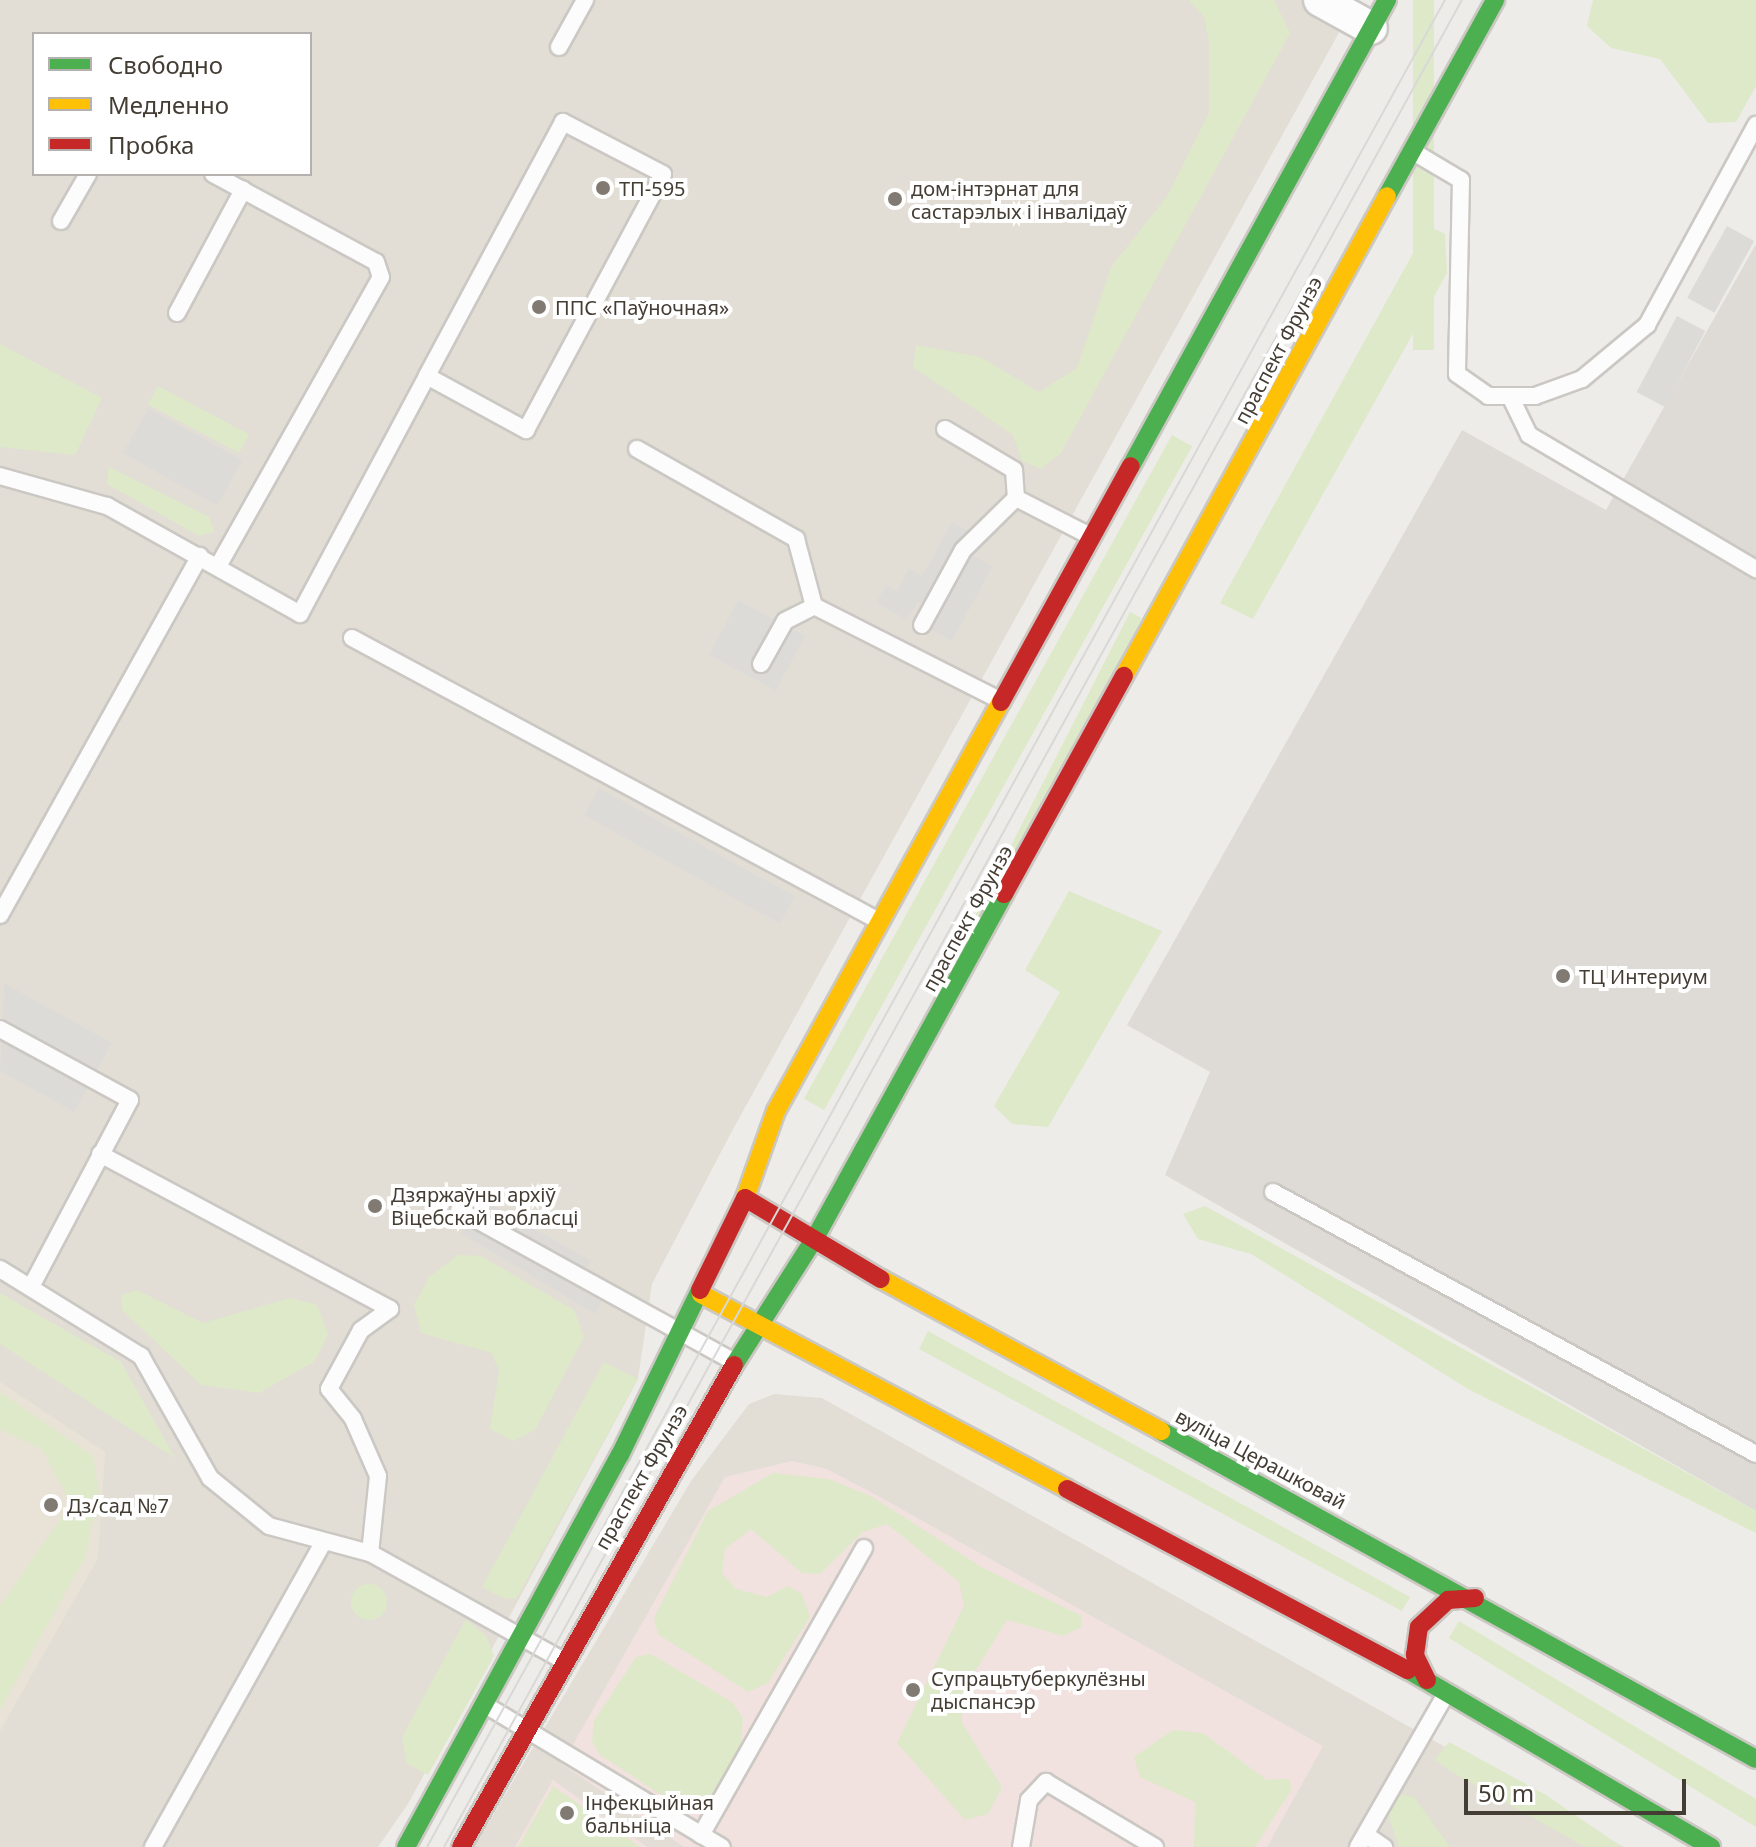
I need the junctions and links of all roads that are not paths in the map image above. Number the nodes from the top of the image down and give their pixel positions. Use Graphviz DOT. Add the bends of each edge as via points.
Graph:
graph roads {
  1 [pos="585,0"];
  2 [pos="1320,0"];
  3 [pos="1495,0"];
  4 [pos="1379,14"];
  5 [pos="559,47"];
  6 [pos="1756,125"];
  7 [pos="1411,150"];
  8 [pos="87,176"];
  9 [pos="217,176"];
  10 [pos="243,190"];
  11 [pos="61,221"];
  12 [pos="177,313"];
  13 [pos="427,376"];
  14 [pos="1510,396"];
  15 [pos="945,429"];
  16 [pos="637,449"];
  17 [pos="0,476"];
  18 [pos="1016,498"];
  19 [pos="1092,537"];
  20 [pos="200,556"];
  21 [pos="219,565"];
  22 [pos="1756,569"];
  23 [pos="814,606"];
  24 [pos="922,625"];
  25 [pos="352,638"];
  26 [pos="761,664"];
  27 [pos="1001,701"];
  28 [pos="0,915"];
  29 [pos="879,922"];
  30 [pos="0,1029"];
  31 [pos="100,1154"];
  32 [pos="1273,1192"];
  33 [pos="745,1198"];
  34 [pos="459,1210"];
  35 [pos="815,1238"];
  36 [pos="0,1269"];
  37 [pos="31,1287"];
  38 [pos="701,1294"];
  39 [pos="758,1327"];
  40 [pos="682,1333"];
  41 [pos="734,1362"];
  42 [pos="1756,1454"];
  43 [pos="322,1544"];
  44 [pos="864,1548"];
  45 [pos="370,1553"];
  46 [pos="1475,1598"];
  47 [pos="520,1636"];
  48 [pos="562,1660"];
  49 [pos="1427,1680"];
  50 [pos="1448,1691"];
  51 [pos="484,1705"];
  52 [pos="524,1731"];
  53 [pos="1756,1759"];
  54 [pos="701,1835"];
  55 [pos="1362,1841"];
  56 [pos="153,1847"];
  57 [pos="406,1847"];
  58 [pos="461,1847"];
  59 [pos="722,1847"];
  60 [pos="1021,1847"];
  61 [pos="1155,1847"];
  62 [pos="1384,1847"];
  63 [pos="1711,1847"];
  1 -- 5 [label="lane"];
  2 -- 4 [label="street"];
  3 -- 7 [label="main road, праспект Фрунзэ"];
  4 -- 19 [label="main road, праспект Фрунзэ"];
  6 -- 14 [label="lane" via="1647,325 1582,379 1535,396"];
  7 -- 14 [label="lane" via="1461,180 1457,374 1488,396"];
  7 -- 35 [label="main road, праспект Фрунзэ"];
  8 -- 11 [label="lane"];
  9 -- 10 [label="lane"];
  10 -- 12 [label="lane"];
  10 -- 21 [label="lane" via="376,262 381,277"];
  13 -- 13 [label="lane" via="526,430 663,174 563,122"];
  13 -- 21 [label="lane" via="300,614"];
  14 -- 22 [label="lane" via="1529,435"];
  15 -- 18 [label="lane" via="1014,470"];
  16 -- 23 [label="lane" via="796,539"];
  17 -- 20 [label="lane" via="107,506"];
  18 -- 19 [label="lane"];
  18 -- 24 [label="lane" via="963,550"];
  19 -- 27 [label="main road, праспект Фрунзэ"];
  20 -- 21 [label="lane"];
  20 -- 28 [label="lane"];
  23 -- 26 [label="lane" via="785,621"];
  23 -- 27 [label="lane"];
  25 -- 29 [label="lane"];
  27 -- 29 [label="main road, праспект Фрунзэ"];
  29 -- 33 [label="main road, праспект Фрунзэ" via="776,1111"];
  30 -- 31 [label="lane" via="130,1100"];
  31 -- 37 [label="lane"];
  31 -- 45 [label="lane" via="390,1309 361,1330 329,1389 353,1419 378,1476"];
  32 -- 42 [label="lane"];
  33 -- 35 [label="main road, вуліца Церашковай"];
  33 -- 38 [label="main road, праспект Фрунзэ"];
  34 -- 40 [label="lane"];
  35 -- 39 [label="main road, праспект Фрунзэ"];
  35 -- 46 [label="main road, вуліца Церашковай" via="915,1299"];
  36 -- 37 [label="lane"];
  37 -- 43 [label="lane" via="141,1356 210,1478 269,1526"];
  38 -- 39 [label="main road"];
  38 -- 40 [label="main road, праспект Фрунзэ"];
  39 -- 41 [label="main road, праспект Фрунзэ"];
  39 -- 49 [label="main road"];
  40 -- 41 [label="lane"];
  40 -- 47 [label="main road, праспект Фрунзэ"];
  41 -- 48 [label="main road, праспект Фрунзэ"];
  43 -- 45 [label="lane"];
  43 -- 56 [label="lane"];
  44 -- 54 [label="lane"];
  45 -- 47 [label="lane"];
  46 -- 49 [label="main road" via="1448,1600 1419,1627 1415,1655"];
  46 -- 53 [label="main road, вуліца Церашковай"];
  47 -- 48 [label="lane"];
  47 -- 51 [label="main road, праспект Фрунзэ"];
  48 -- 52 [label="main road, праспект Фрунзэ"];
  49 -- 50 [label="main road"];
  50 -- 55 [label="lane"];
  50 -- 63 [label="main road"];
  51 -- 52 [label="lane"];
  51 -- 57 [label="main road, праспект Фрунзэ"];
  52 -- 54 [label="lane"];
  52 -- 58 [label="main road, праспект Фрунзэ"];
  54 -- 59 [label="lane"];
  55 -- 62 [label="lane"];
  60 -- 61 [label="lane" via="1029,1800 1046,1782"];
}
